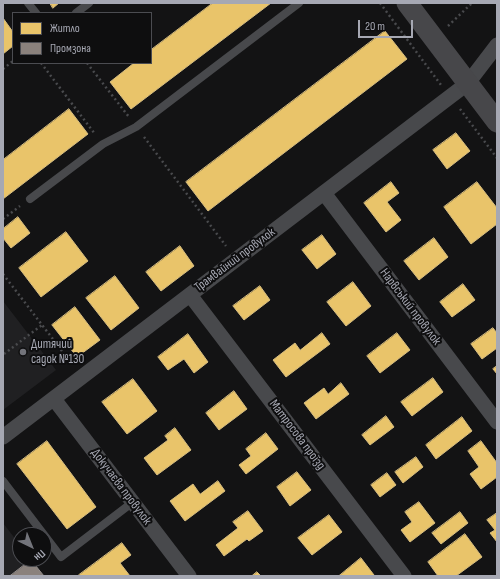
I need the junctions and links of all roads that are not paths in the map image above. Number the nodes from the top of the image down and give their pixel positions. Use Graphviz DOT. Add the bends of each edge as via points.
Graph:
graph roads {
  1 [pos="28,3"];
  2 [pos="89,3"];
  3 [pos="299,3"];
  4 [pos="407,3"];
  5 [pos="35,12"];
  6 [pos="77,12"];
  7 [pos="497,45"];
  8 [pos="468,83"];
  9 [pos="497,122"];
  10 [pos="324,193"];
  11 [pos="30,199"];
  12 [pos="190,295"];
  13 [pos="54,399"];
  14 [pos="497,422"];
  15 [pos="3,437"];
  16 [pos="3,481"];
  17 [pos="133,502"];
  18 [pos="189,576"];
  19 [pos="404,576"];
  1 -- 5 [label="lane"];
  2 -- 6 [label="lane"];
  3 -- 11 [label="lane" via="136,127 102,144"];
  4 -- 8 [label="street"];
  7 -- 8 [label="street, Трамвайний провулок"];
  8 -- 9 [label="street"];
  8 -- 10 [label="street, Трамвайний провулок"];
  10 -- 12 [label="street, Трамвайний провулок"];
  10 -- 14 [label="street, Нарвський провулок"];
  12 -- 13 [label="street, Трамвайний провулок"];
  12 -- 19 [label="street, Матросова проїзд"];
  13 -- 15 [label="street, Трамвайний провулок"];
  13 -- 17 [label="street, Докучаєва провулок"];
  16 -- 17 [label="lane" via="61,557"];
  17 -- 18 [label="street, Докучаєва провулок"];
}
